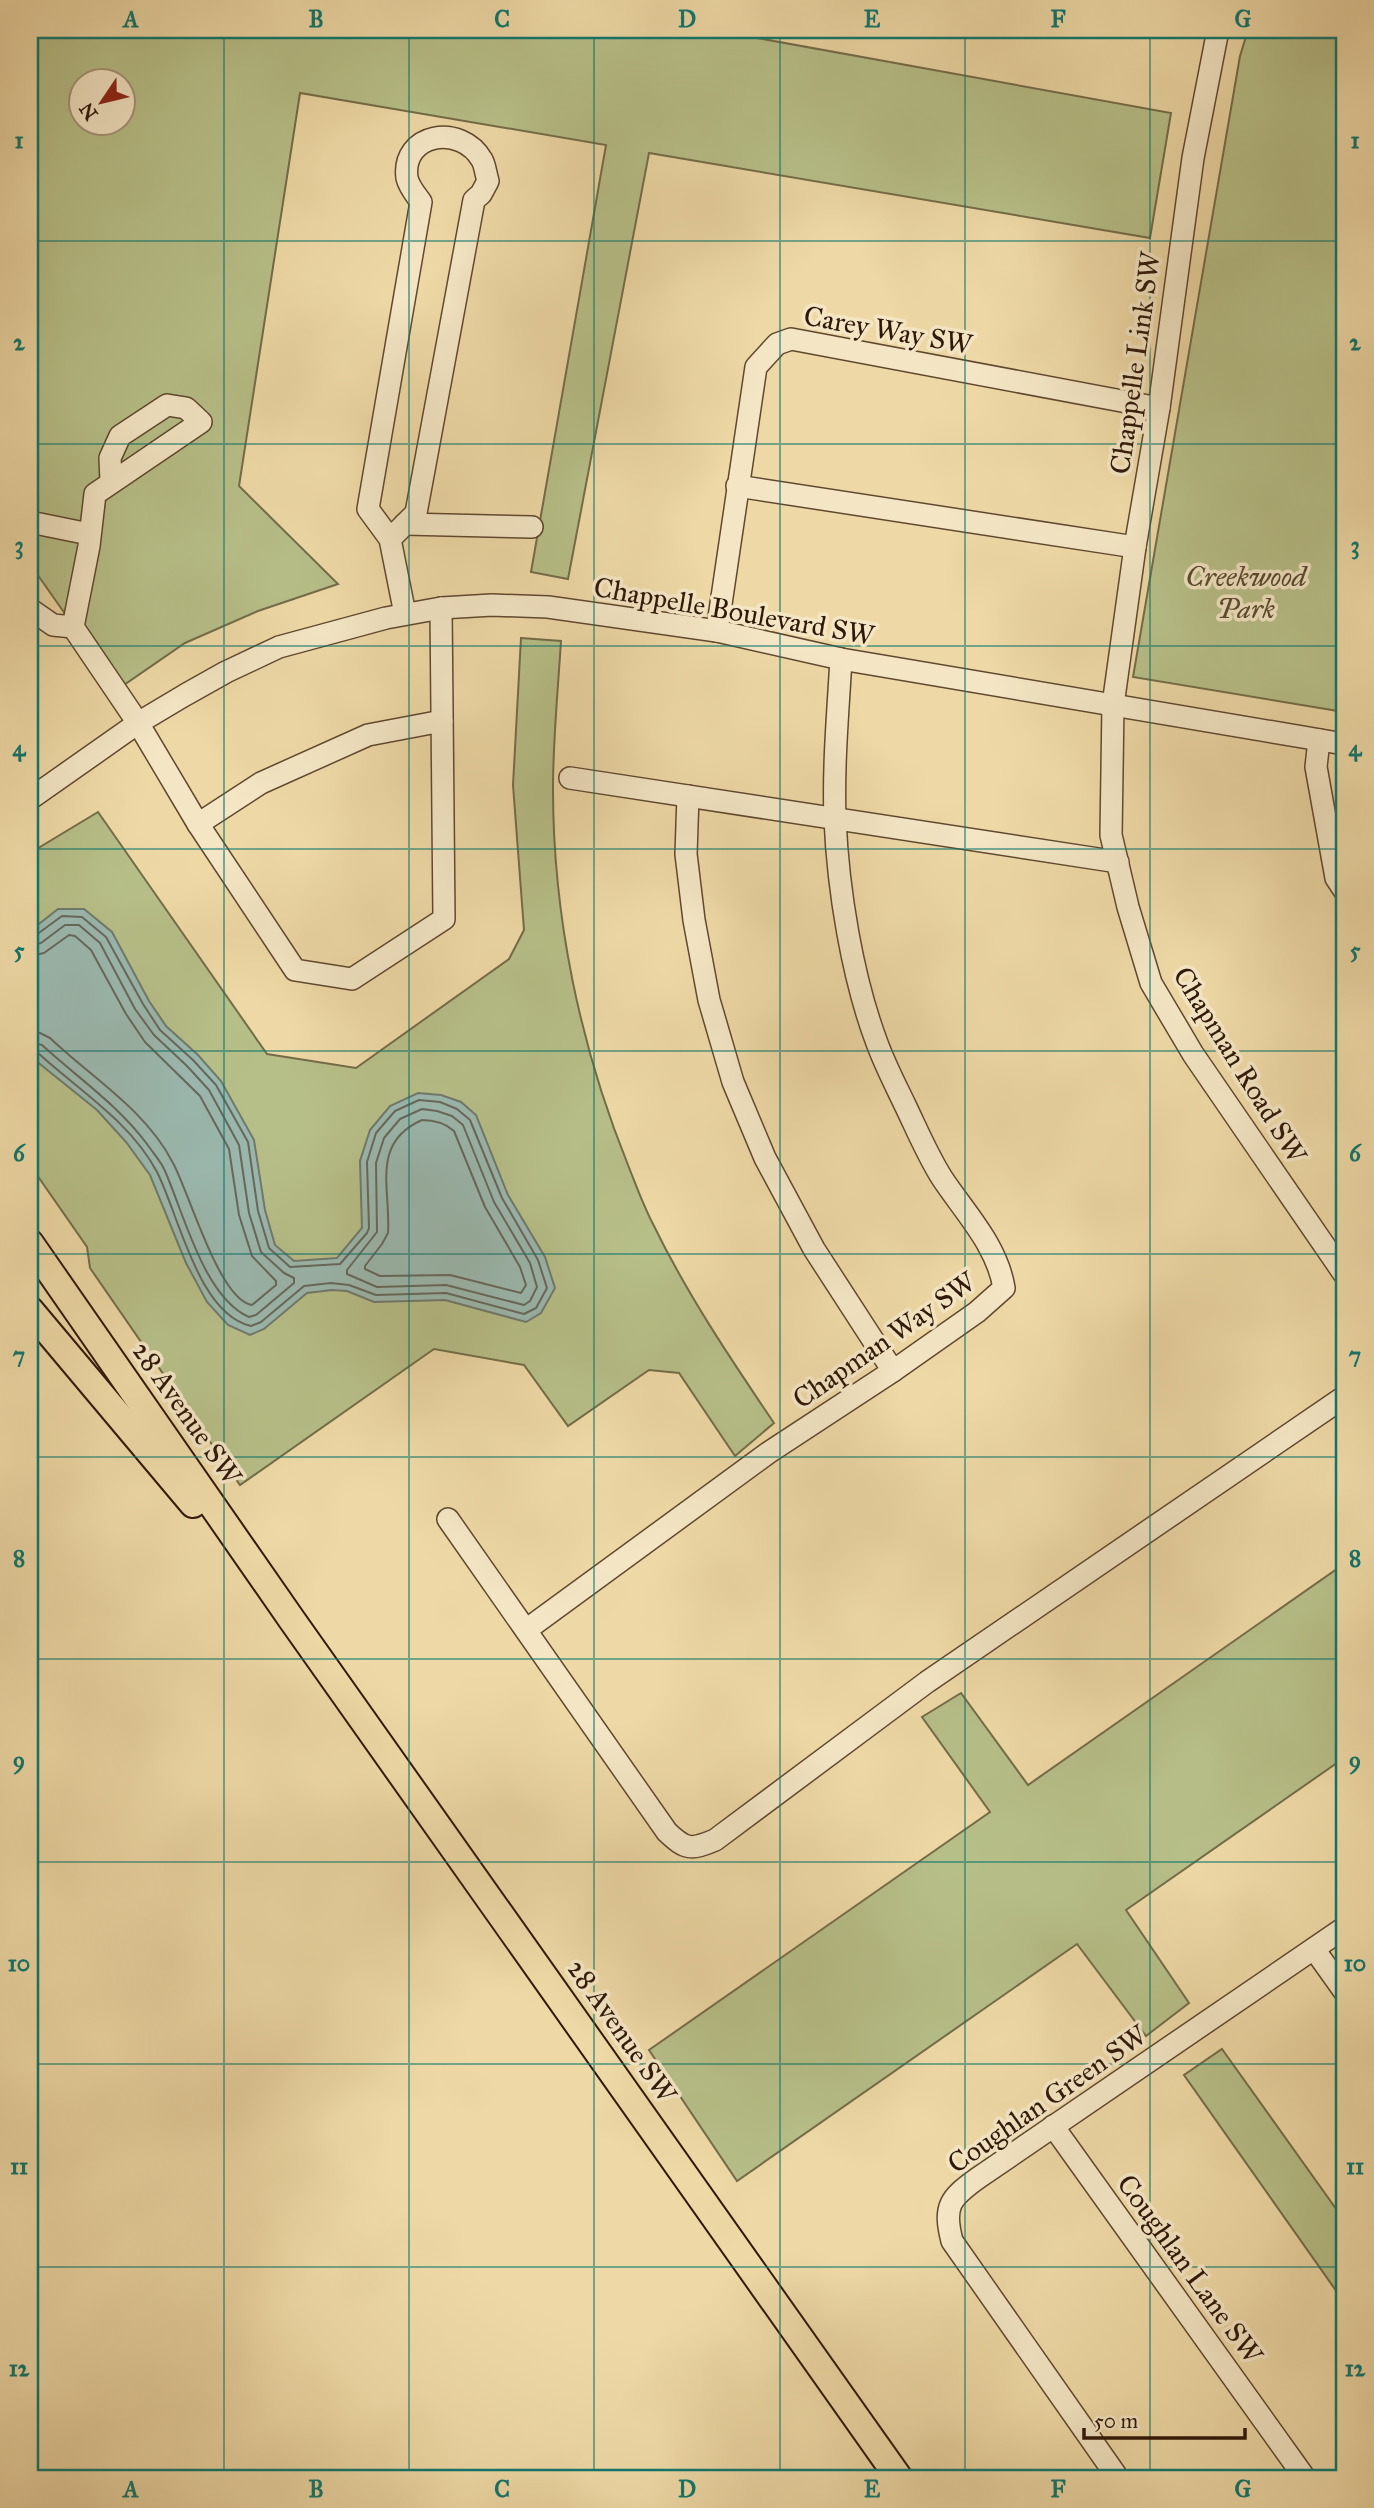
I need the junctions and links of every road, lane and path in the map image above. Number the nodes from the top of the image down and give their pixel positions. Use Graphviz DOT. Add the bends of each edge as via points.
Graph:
graph roads {
  1 [pos="1218,30"];
  2 [pos="1158,408"];
  3 [pos="111,482"];
  4 [pos="737,486"];
  5 [pos="30,522"];
  6 [pos="532,527"];
  7 [pos="397,532"];
  8 [pos="89,534"];
  9 [pos="1135,547"];
  10 [pos="441,608"];
  11 [pos="30,609"];
  12 [pos="405,614"];
  13 [pos="73,627"];
  14 [pos="717,631"];
  15 [pos="841,659"];
  16 [pos="1113,705"];
  17 [pos="442,721"];
  18 [pos="138,723"];
  19 [pos="1319,740"];
  20 [pos="1344,744"];
  21 [pos="569,778"];
  22 [pos="688,796"];
  23 [pos="30,799"];
  24 [pos="835,818"];
  25 [pos="198,824"];
  26 [pos="1337,844"];
  27 [pos="1118,862"];
  28 [pos="1344,890"];
  29 [pos="30,1243"];
  30 [pos="30,1251"];
  31 [pos="1344,1275"];
  32 [pos="57,1282"];
  33 [pos="30,1310"];
  34 [pos="892,1371"];
  35 [pos="1344,1398"];
  36 [pos="448,1520"];
  37 [pos="292,1620"];
  38 [pos="526,1630"];
  39 [pos="1344,1928"];
  40 [pos="1314,1949"];
  41 [pos="1344,1991"];
  42 [pos="1054,2126"];
  43 [pos="899,2478"];
  44 [pos="1118,2478"];
  45 [pos="1305,2478"];
  1 -- 2 [label="street, Chappelle Link SW" via="1193,158"];
  2 -- 4 [label="street, Carey Way SW" via="791,339 777,344 756,367"];
  2 -- 9 [label="street, Chappelle Link SW"];
  3 -- 8 [label="street" via="95,494"];
  4 -- 9 [label="street"];
  4 -- 14 [label="street, Carey Way SW"];
  5 -- 8 [label="street"];
  6 -- 7 [label="street"];
  7 -- 7 [label="street" via="416,513 474,200 488,181 482,160 465,142 449,136 428,139 414,151 407,168 408,182 421,202 368,509"];
  7 -- 12 [label="street"];
  8 -- 13 [label="street"];
  9 -- 16 [label="street, Chappelle Link SW"];
  10 -- 12 [label="street, Chappelle Boulevard SW"];
  10 -- 14 [label="street, Chappelle Boulevard SW" via="548,607"];
  10 -- 17 [label="street"];
  11 -- 13 [label="street" via="52,625"];
  12 -- 18 [label="street, Chappelle Boulevard SW" via="279,647"];
  13 -- 18 [label="street"];
  14 -- 15 [label="street, Chappelle Boulevard SW"];
  15 -- 16 [label="street, Chappelle Boulevard SW"];
  15 -- 24 [label="street, Chapman Way SW"];
  16 -- 19 [label="street, Chappelle Boulevard SW"];
  16 -- 27 [label="street, Chapman Road SW" via="1111,835"];
  17 -- 25 [label="street" via="368,735 261,783"];
  17 -- 25 [label="street" via="443,919 352,979 295,970"];
  18 -- 23 [label="street, Chappelle Boulevard SW"];
  18 -- 25 [label="street"];
  19 -- 20 [label="street, Chappelle Boulevard SW"];
  19 -- 26 [label="street" via="1316,767"];
  21 -- 22 [label="street"];
  22 -- 24 [label="street"];
  22 -- 34 [label="street" via="686,854 694,920 709,1000 733,1082 765,1158 814,1249"];
  24 -- 27 [label="street"];
  24 -- 34 [label="street, Chapman Way SW" via="841,892 855,966 877,1043 940,1174 993,1250 1004,1288"];
  26 -- 28 [label="street" via="1336,878"];
  27 -- 31 [label="street, Chapman Road SW" via="1152,983 1193,1054"];
  29 -- 32 [label="main road, 28 Avenue SW"];
  30 -- 32 [label="main road"];
  32 -- 37 [label="main road, 28 Avenue SW"];
  33 -- 37 [label="main road, 28 Avenue SW"];
  34 -- 38 [label="street, Chapman Way SW" via="768,1453"];
  35 -- 38 [label="street" via="927,1682 715,1840 697,1848 682,1846 667,1832"];
  36 -- 38 [label="street"];
  37 -- 43 [label="main road, 28 Avenue SW"];
  39 -- 40 [label="street, Coughlan Green SW"];
  40 -- 41 [label="street"];
  40 -- 42 [label="street, Coughlan Green SW"];
  42 -- 44 [label="street, Coughlan Green SW" via="959,2192 946,2219 952,2241"];
  42 -- 45 [label="street, Coughlan Lane SW"];
}
